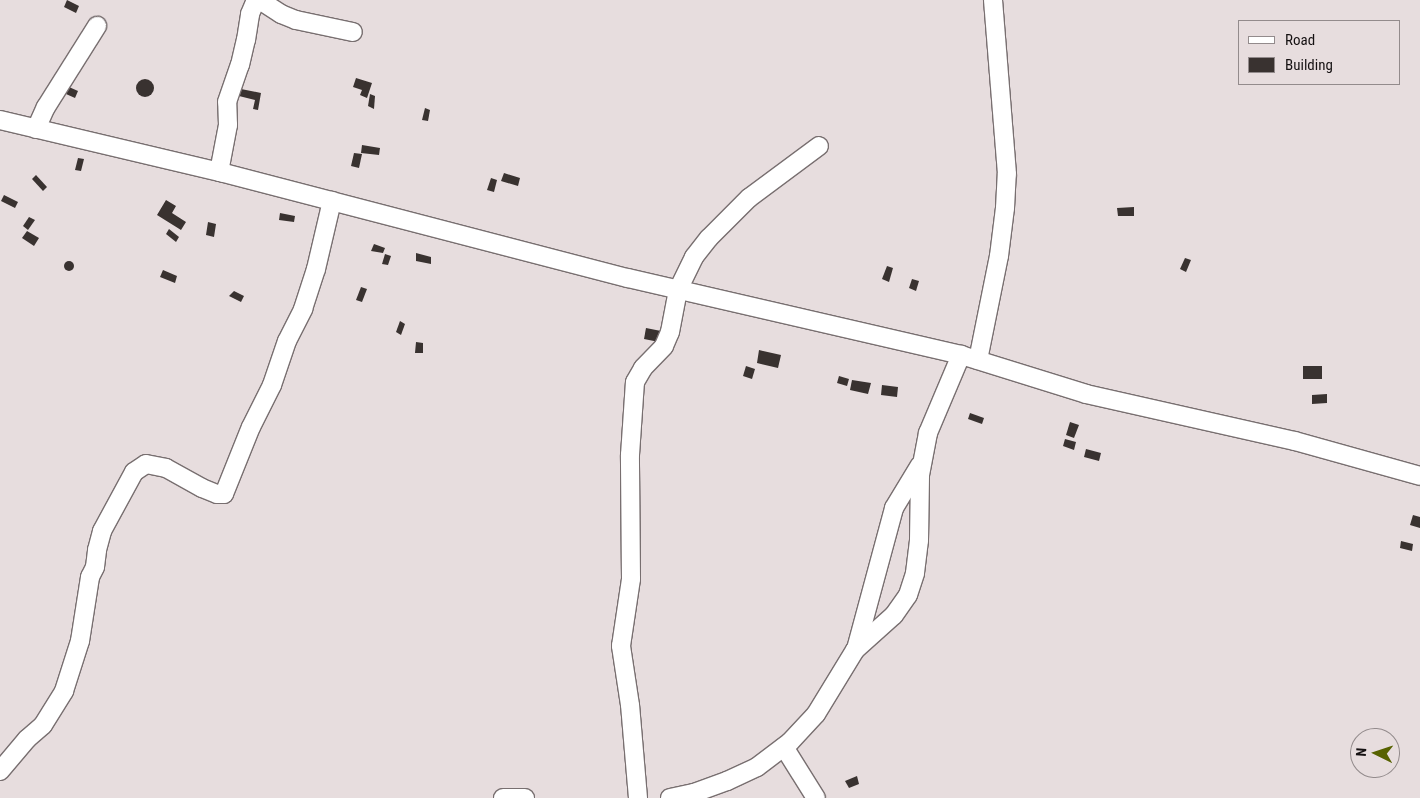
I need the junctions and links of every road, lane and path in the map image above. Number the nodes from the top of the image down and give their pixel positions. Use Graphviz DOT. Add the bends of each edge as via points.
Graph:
graph roads {
  1 [pos="993,0"];
  2 [pos="97,26"];
  3 [pos="353,32"];
  4 [pos="0,120"];
  5 [pos="36,128"];
  6 [pos="819,146"];
  7 [pos="218,172"];
  8 [pos="332,201"];
  9 [pos="678,290"];
  10 [pos="961,355"];
  11 [pos="978,360"];
  12 [pos="923,460"];
  13 [pos="1420,476"];
  14 [pos="856,650"];
  15 [pos="784,747"];
  16 [pos="0,771"];
  17 [pos="503,798"];
  18 [pos="525,798"];
  19 [pos="638,798"];
  20 [pos="670,798"];
  21 [pos="816,798"];
  1 -- 11 [label="street" via="1006,174 1005,208"];
  2 -- 5 [label="street"];
  3 -- 7 [label="street" via="296,20 261,1 255,2 240,65 227,102 228,126"];
  4 -- 5 [label="street"];
  5 -- 7 [label="street"];
  6 -- 9 [label="street" via="727,219 694,257"];
  7 -- 8 [label="street"];
  8 -- 9 [label="street"];
  8 -- 16 [label="street" via="303,310 286,341 272,385 224,494 202,488 166,468 146,464 134,472 102,531 90,577 80,641 64,692 43,725"];
  9 -- 10 [label="street"];
  9 -- 19 [label="street" via="670,332 664,346 643,368 635,382 632,401 631,579 622,646"];
  10 -- 11 [label="street"];
  10 -- 12 [label="street" via="928,434"];
  11 -- 13 [label="street" via="1086,394 1295,441"];
  12 -- 14 [label="street" via="894,508"];
  12 -- 14 [label="street" via="919,540 915,573 908,595 894,615"];
  14 -- 15 [label="street" via="816,714"];
  15 -- 20 [label="street" via="758,767 727,781"];
  15 -- 21 [label="street"];
  17 -- 18 [label="street"];
}
